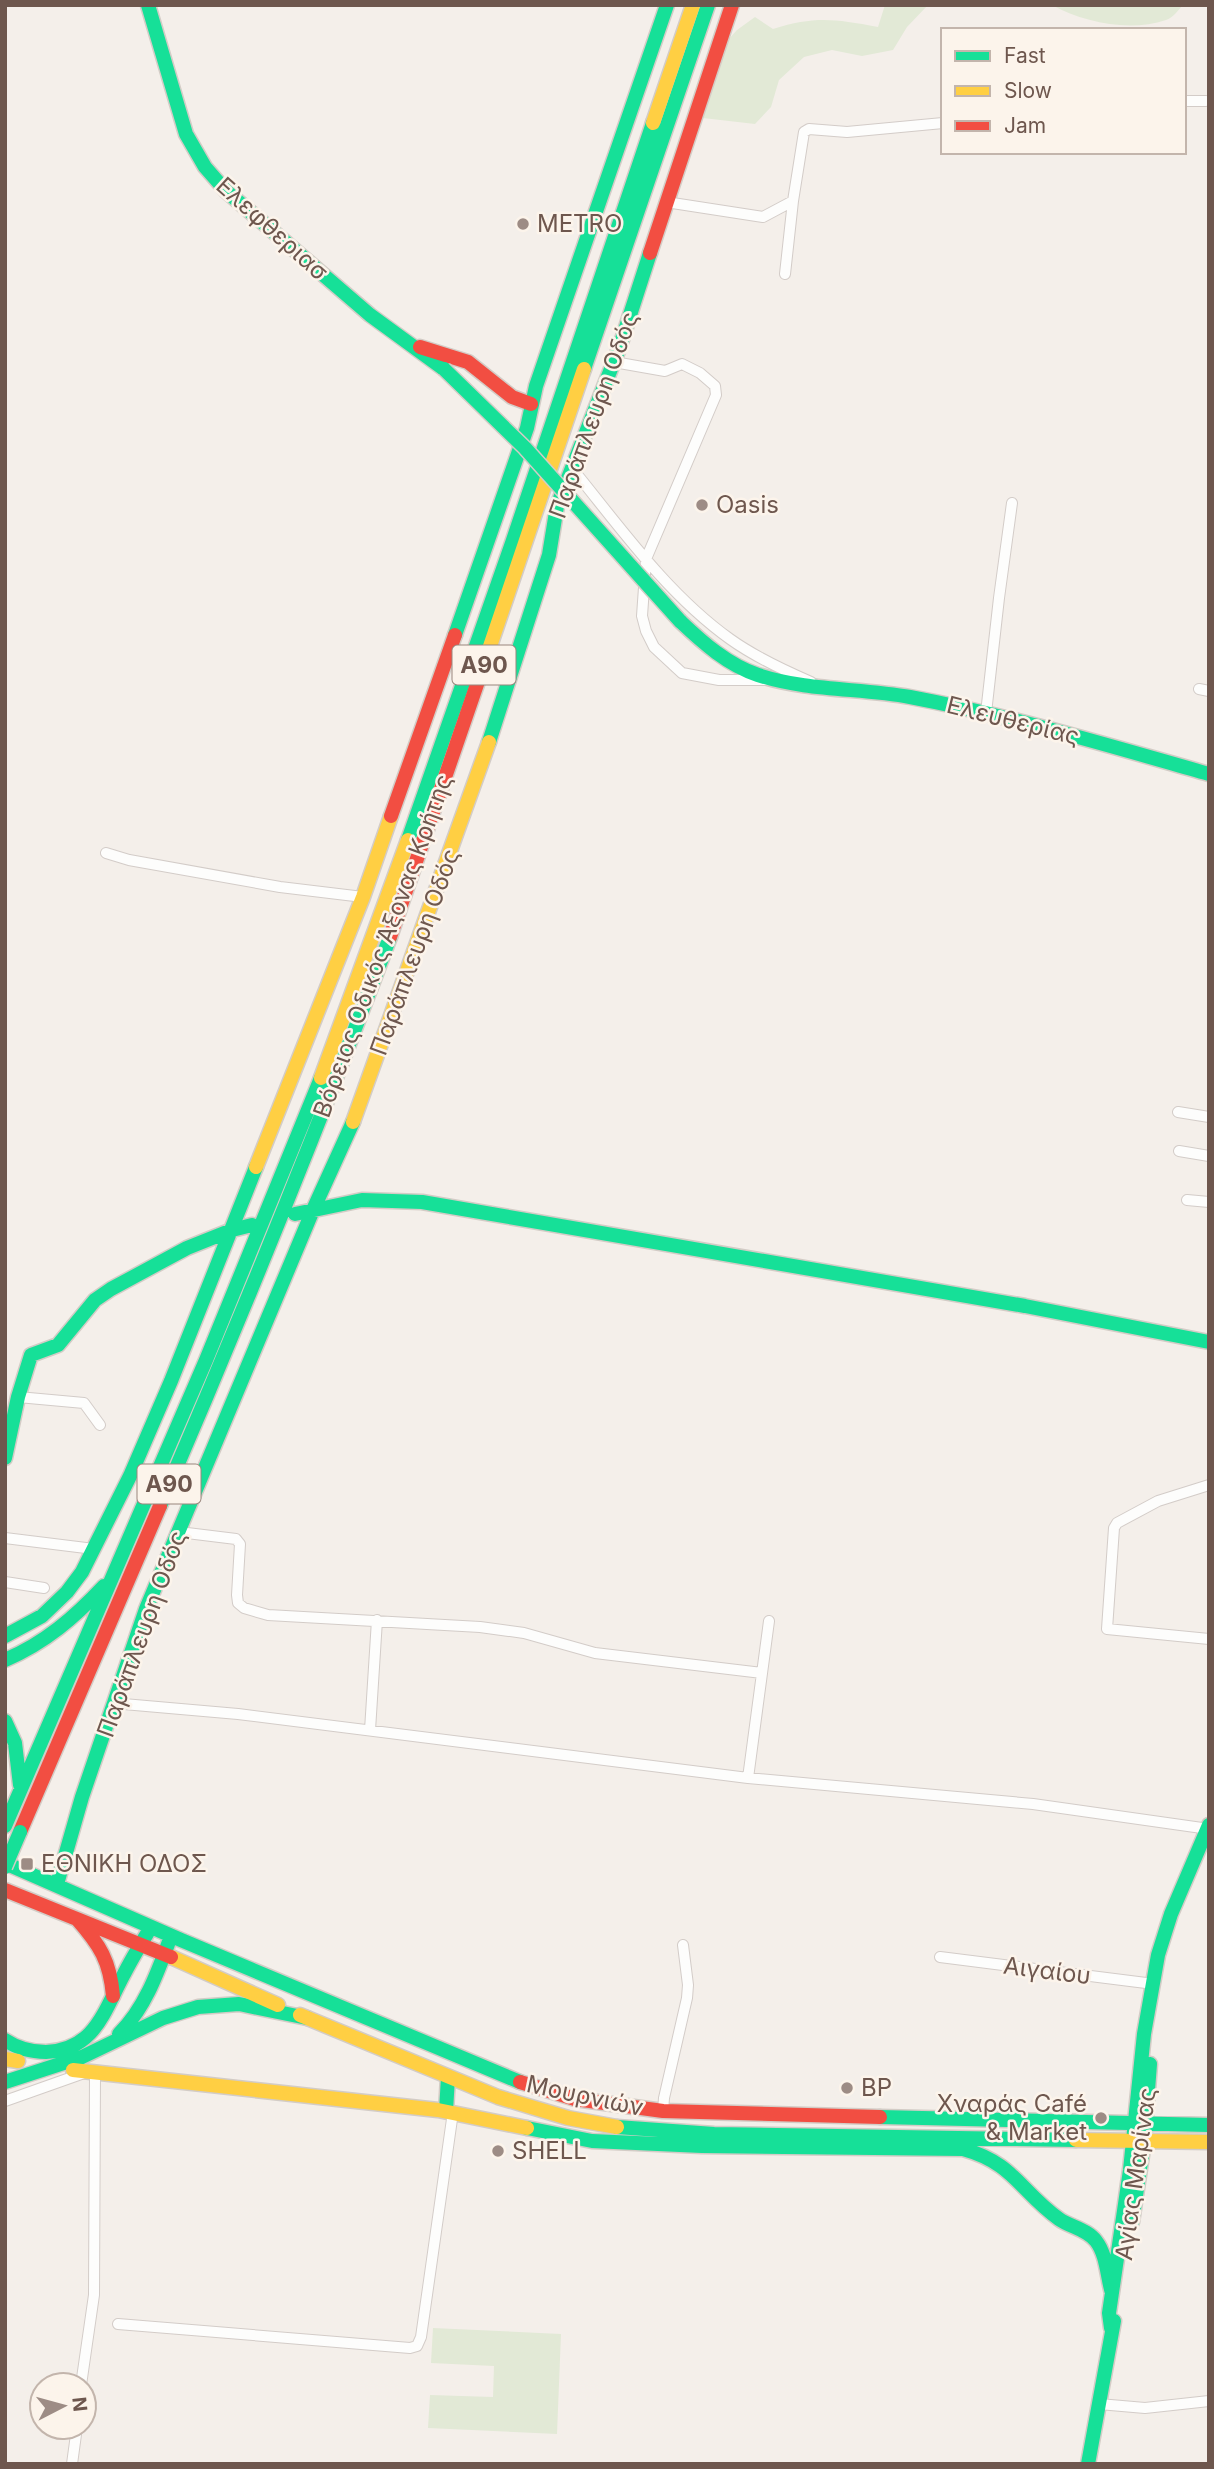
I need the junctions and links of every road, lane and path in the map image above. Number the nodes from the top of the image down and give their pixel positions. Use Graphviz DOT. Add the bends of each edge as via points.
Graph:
graph roads {
  1 [pos="148,5"];
  2 [pos="667,5"];
  3 [pos="693,5"];
  4 [pos="708,5"];
  5 [pos="732,5"];
  6 [pos="1186,101"];
  7 [pos="1206,101"];
  8 [pos="941,123"];
  9 [pos="793,201"];
  10 [pos="666,202"];
  11 [pos="785,274"];
  12 [pos="413,345"];
  13 [pos="614,362"];
  14 [pos="531,404"];
  15 [pos="571,467"];
  16 [pos="1012,503"];
  17 [pos="646,559"];
  18 [pos="680,621"];
  19 [pos="778,680"];
  20 [pos="815,685"];
  21 [pos="986,713"];
  22 [pos="1209,775"];
  23 [pos="106,853"];
  24 [pos="363,897"];
  25 [pos="1178,1112"];
  26 [pos="1209,1117"];
  27 [pos="1180,1151"];
  28 [pos="1209,1156"];
  29 [pos="1187,1200"];
  30 [pos="1209,1202"];
  31 [pos="313,1210"];
  32 [pos="295,1214"];
  33 [pos="252,1225"];
  34 [pos="232,1230"];
  35 [pos="1209,1342"];
  36 [pos="18,1397"];
  37 [pos="100,1424"];
  38 [pos="5,1458"];
  39 [pos="1209,1485"];
  40 [pos="179,1532"];
  41 [pos="5,1538"];
  42 [pos="94,1549"];
  43 [pos="114,1576"];
  44 [pos="5,1582"];
  45 [pos="44,1587"];
  46 [pos="377,1620"];
  47 [pos="769,1621"];
  48 [pos="5,1636"];
  49 [pos="1209,1639"];
  50 [pos="5,1660"];
  51 [pos="762,1673"];
  52 [pos="112,1703"];
  53 [pos="5,1721"];
  54 [pos="370,1730"];
  55 [pos="748,1779"];
  56 [pos="20,1791"];
  57 [pos="6,1825"];
  58 [pos="1208,1828"];
  59 [pos="5,1865"];
  60 [pos="57,1884"];
  61 [pos="5,1890"];
  62 [pos="77,1919"];
  63 [pos="151,1927"];
  64 [pos="171,1936"];
  65 [pos="141,1944"];
  66 [pos="683,1945"];
  67 [pos="164,1954"];
  68 [pos="940,1957"];
  69 [pos="1154,1984"];
  70 [pos="113,1999"];
  71 [pos="306,2018"];
  72 [pos="5,2040"];
  73 [pos="106,2045"];
  74 [pos="84,2072"];
  75 [pos="448,2077"];
  76 [pos="5,2082"];
  77 [pos="1143,2090"];
  78 [pos="5,2101"];
  79 [pos="663,2111"];
  80 [pos="450,2112"];
  81 [pos="1102,2122"];
  82 [pos="1140,2123"];
  83 [pos="1175,2124"];
  84 [pos="1209,2125"];
  85 [pos="1105,2140"];
  86 [pos="1138,2142"];
  87 [pos="1174,2142"];
  88 [pos="1209,2142"];
  89 [pos="1135,2170"];
  90 [pos="1112,2293"];
  91 [pos="118,2324"];
  92 [pos="1111,2328"];
  93 [pos="83,2371"];
  94 [pos="1209,2401"];
  95 [pos="1099,2404"];
  96 [pos="75,2441"];
  97 [pos="72,2464"];
  98 [pos="1088,2464"];
  1 -- 12 [label="main road, Ελεφθεριασ" via="186,134 205,167 226,191 370,315"];
  2 -- 14 [label="main road"];
  3 -- 43 [label="main road, Βόρειος Οδικός Άξονας Κρήτης / Α90" via="387,900 228,1310"];
  4 -- 59 [label="main road, Βόρειος Οδικός Άξονας Κρήτης / Α90, bridge" via="388,942 241,1317"];
  5 -- 10 [label="main road, Παράπλευρη Οδός"];
  6 -- 7 [label="street"];
  8 -- 9 [label="street" via="804,132"];
  9 -- 10 [label="street" via="764,218"];
  9 -- 11 [label="street"];
  10 -- 13 [label="main road, Παράπλευρη Οδός"];
  12 -- 14 [label="main road" via="467,362 510,398"];
  12 -- 18 [label="main road, Ελεφθεριασ, bridge" via="526,448"];
  13 -- 15 [label="main road, Παράπλευρη Οδός"];
  13 -- 17 [label="street" via="665,371 682,364 715,386 716,395"];
  14 -- 24 [label="main road" via="527,428"];
  15 -- 17 [label="street"];
  15 -- 31 [label="main road, Παράπλευρη Οδός" via="557,506 549,555 487,750 360,1105"];
  16 -- 21 [label="street"];
  17 -- 19 [label="street" via="644,624 654,648 672,666 695,677"];
  17 -- 20 [label="street" via="694,611 732,640"];
  18 -- 19 [label="main road, Ελευθερίας" via="722,658"];
  19 -- 20 [label="main road, Ελευθερίας"];
  20 -- 21 [label="main road, Ελευθερίας" via="885,692"];
  21 -- 22 [label="main road, Ελευθερίας"];
  23 -- 24 [label="street" via="280,887"];
  24 -- 34 [label="main road"];
  25 -- 26 [label="street"];
  27 -- 28 [label="street"];
  29 -- 30 [label="street"];
  31 -- 32 [label="main road"];
  31 -- 35 [label="main road" via="362,1200 422,1202"];
  31 -- 40 [label="main road, Παράπλευρη Οδός"];
  33 -- 34 [label="main road"];
  34 -- 36 [label="main road" via="187,1248 95,1300 63,1340 31,1355"];
  34 -- 42 [label="main road" via="166,1393"];
  36 -- 37 [label="street" via="84,1403"];
  36 -- 38 [label="main road"];
  39 -- 49 [label="street" via="1158,1501 1117,1523 1107,1629"];
  40 -- 46 [label="street" via="236,1539 240,1544 237,1595 244,1608 268,1615"];
  40 -- 52 [label="main road, Παράπλευρη Οδός"];
  41 -- 42 [label="street"];
  42 -- 48 [label="main road" via="56,1603"];
  43 -- 50 [label="main road" via="46,1641"];
  43 -- 56 [label="main road, Βόρειος Οδικός Άξονας Κρήτης / Α90"];
  44 -- 45 [label="street"];
  46 -- 51 [label="street" via="502,1629 595,1653"];
  46 -- 54 [label="street"];
  47 -- 51 [label="street"];
  51 -- 55 [label="street"];
  52 -- 54 [label="street"];
  52 -- 60 [label="main road, Παράπλευρη Οδός"];
  53 -- 56 [label="main road" via="17,1749"];
  54 -- 55 [label="street"];
  55 -- 58 [label="street" via="1033,1804"];
  56 -- 57 [label="main road, Βόρειος Οδικός Άξονας Κρήτης / Α90"];
  58 -- 69 [label="main road, Αγίας Μαρίνας" via="1176,1899"];
  59 -- 60 [label="main road, Μουρνιών"];
  60 -- 63 [label="main road, Μουρνιών"];
  61 -- 62 [label="main road"];
  62 -- 65 [label="main road"];
  62 -- 70 [label="main road" via="110,1964"];
  63 -- 64 [label="main road, Μουρνιών"];
  63 -- 65 [label="main road"];
  64 -- 67 [label="main road"];
  64 -- 79 [label="main road, Μουρνιών" via="503,2077 575,2099"];
  65 -- 67 [label="main road"];
  65 -- 70 [label="main road"];
  66 -- 79 [label="street" via="687,1998"];
  67 -- 71 [label="main road"];
  67 -- 73 [label="main road" via="146,1999"];
  68 -- 69 [label="street, Αιγαίου"];
  69 -- 77 [label="main road, Αγίας Μαρίνας" via="1144,2034"];
  70 -- 72 [label="main road" via="93,2031 72,2047 27,2051"];
  71 -- 73 [label="main road" via="251,2005 215,2004 178,2012"];
  71 -- 75 [label="main road"];
  73 -- 76 [label="main road"];
  74 -- 78 [label="street"];
  74 -- 80 [label="main road"];
  74 -- 93 [label="street" via="94,2295"];
  75 -- 80 [label="main road"];
  75 -- 85 [label="main road" via="545,2112 618,2127 714,2134"];
  77 -- 81 [label="main road" via="1128,2109"];
  77 -- 82 [label="main road, Αγίας Μαρίνας"];
  77 -- 83 [label="main road" via="1158,2113"];
  79 -- 81 [label="main road, Μουρνιών"];
  80 -- 90 [label="main road" via="570,2138 626,2143 977,2152 1002,2164 1056,2217 1095,2239"];
  80 -- 91 [label="street" via="417,2346"];
  81 -- 82 [label="main road, Μουρνιών"];
  82 -- 83 [label="main road, Μουρνιών"];
  82 -- 86 [label="main road, Αγίας Μαρίνας"];
  83 -- 84 [label="main road, Μουρνιών"];
  85 -- 86 [label="main road"];
  85 -- 89 [label="main road" via="1122,2151"];
  86 -- 87 [label="main road"];
  86 -- 89 [label="main road, Αγίας Μαρίνας"];
  87 -- 88 [label="main road"];
  87 -- 89 [label="main road" via="1153,2151"];
  89 -- 90 [label="main road, Αγίας Μαρίνας"];
  89 -- 92 [label="main road, Αγίας Μαρίνας"];
  90 -- 92 [label="main road, Αγίας Μαρίνας"];
  92 -- 95 [label="main road, Αγίας Μαρίνας"];
  94 -- 95 [label="street" via="1144,2408"];
  95 -- 98 [label="main road, Αγίας Μαρίνας"];
  96 -- 97 [label="street"];
}
